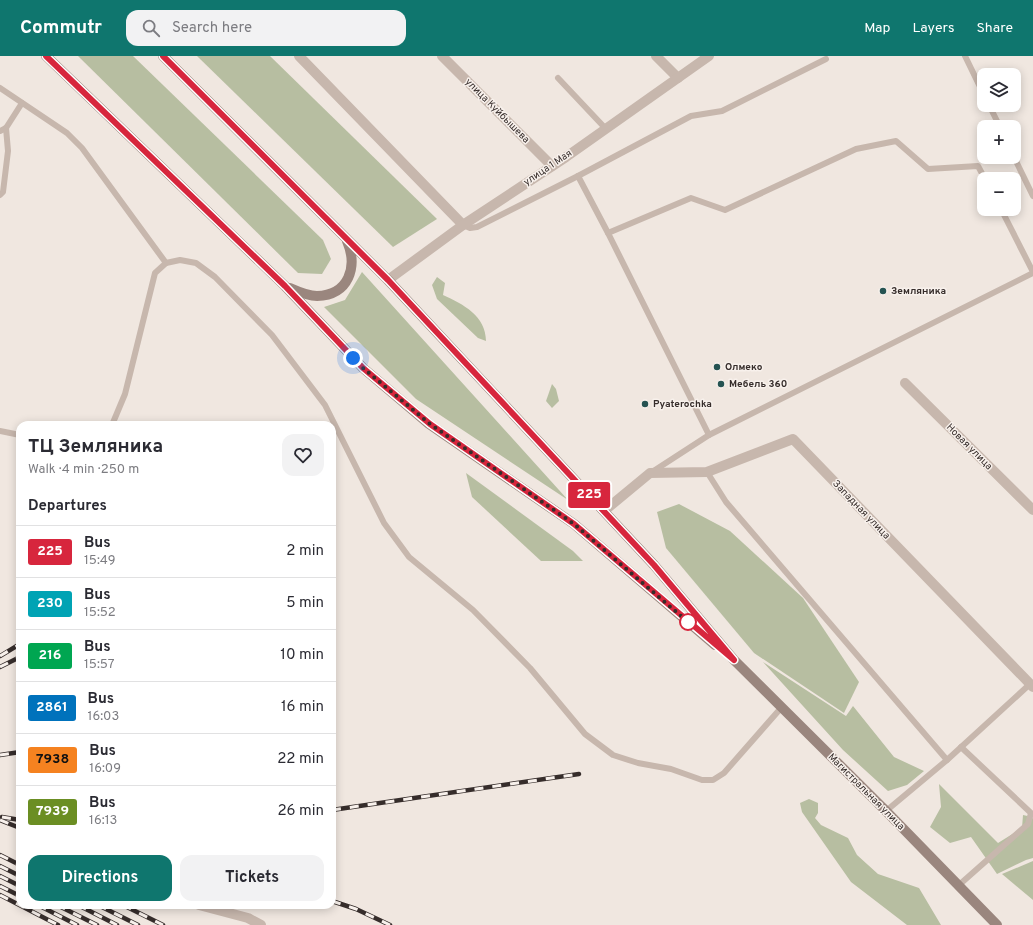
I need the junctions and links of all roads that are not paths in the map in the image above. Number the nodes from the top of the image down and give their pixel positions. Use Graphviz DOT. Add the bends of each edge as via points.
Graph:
graph roads {
  1 [pos="46,56"];
  2 [pos="163,56"];
  3 [pos="299,56"];
  4 [pos="442,56"];
  5 [pos="656,56"];
  6 [pos="709,56"];
  7 [pos="965,56"];
  8 [pos="826,59"];
  9 [pos="558,78"];
  10 [pos="678,78"];
  11 [pos="977,81"];
  12 [pos="0,88"];
  13 [pos="22,103"];
  14 [pos="606,129"];
  15 [pos="3,130"];
  16 [pos="1017,164"];
  17 [pos="552,166"];
  18 [pos="981,172"];
  19 [pos="578,176"];
  20 [pos="0,195"];
  21 [pos="1033,196"];
  22 [pos="1005,216"];
  23 [pos="463,225"];
  24 [pos="608,233"];
  25 [pos="345,238"];
  26 [pos="166,263"];
  27 [pos="1033,272"];
  28 [pos="388,280"];
  29 [pos="285,286"];
  30 [pos="905,383"];
  31 [pos="114,421"];
  32 [pos="333,421"];
  33 [pos="336,427"];
  34 [pos="0,431"];
  35 [pos="16,434"];
  36 [pos="709,435"];
  37 [pos="707,472"];
  38 [pos="650,473"];
  39 [pos="1033,510"];
  40 [pos="604,511"];
  41 [pos="734,660"];
  42 [pos="1032,684"];
  43 [pos="781,708"];
  44 [pos="960,747"];
  45 [pos="947,760"];
  46 [pos="886,811"];
  47 [pos="959,885"];
  48 [pos="214,909"];
  49 [pos="261,925"];
  50 [pos="997,925"];
  1 -- 29 [label="main road"];
  2 -- 25 [label="main road"];
  3 -- 23 [label="street"];
  4 -- 17 [label="street, улица Куйбышева"];
  5 -- 10 [label="street"];
  6 -- 10 [label="street, улица 1 Мая"];
  7 -- 11 [label="lane"];
  8 -- 19 [label="lane" via="722,111 691,116"];
  9 -- 14 [label="lane"];
  10 -- 14 [label="street, улица 1 Мая"];
  12 -- 13 [label="lane"];
  13 -- 15 [label="lane"];
  13 -- 26 [label="lane" via="67,133 82,148"];
  14 -- 17 [label="street, улица 1 Мая"];
  15 -- 20 [label="lane" via="8,151 3,192"];
  16 -- 21 [label="lane"];
  17 -- 23 [label="street, улица 1 Мая"];
  18 -- 24 [label="lane" via="978,166 928,169 896,141 856,149 725,210 691,198"];
  19 -- 23 [label="lane" via="477,227"];
  19 -- 24 [label="lane"];
  22 -- 27 [label="lane"];
  23 -- 28 [label="street, улица 1 Мая"];
  24 -- 36 [label="lane"];
  25 -- 28 [label="main road"];
  25 -- 29 [label="main road" via="351,251 352,262 350,274 343,286 332,293 317,296 302,294"];
  26 -- 31 [label="lane" via="155,273 125,394"];
  26 -- 32 [label="lane" via="180,260 196,263 215,277 272,335 325,405"];
  27 -- 36 [label="lane"];
  28 -- 40 [label="main road"];
  29 -- 41 [label="main road" via="363,368 430,424 574,524"];
  30 -- 39 [label="street, Новая улица"];
  33 -- 43 [label="lane" via="384,523 409,557 472,610 530,668 585,734 613,755 702,780 713,780 724,773"];
  34 -- 35 [label="lane"];
  36 -- 38 [label="lane"];
  37 -- 38 [label="street, Западная улица"];
  37 -- 42 [label="street, Западная улица" via="793,439"];
  37 -- 45 [label="lane" via="726,502"];
  38 -- 40 [label="street"];
  40 -- 41 [label="main road" via="654,565"];
  41 -- 43 [label="main road, Магистральная улица"];
  42 -- 44 [label="lane"];
  43 -- 46 [label="main road, Магистральная улица"];
  44 -- 45 [label="lane"];
  44 -- 47 [label="lane" via="1031,813 1028,824"];
  45 -- 46 [label="lane"];
  46 -- 47 [label="main road, Магистральная улица"];
  47 -- 50 [label="main road, Магистральная улица"];
  48 -- 49 [label="street" via="248,918"];
}
